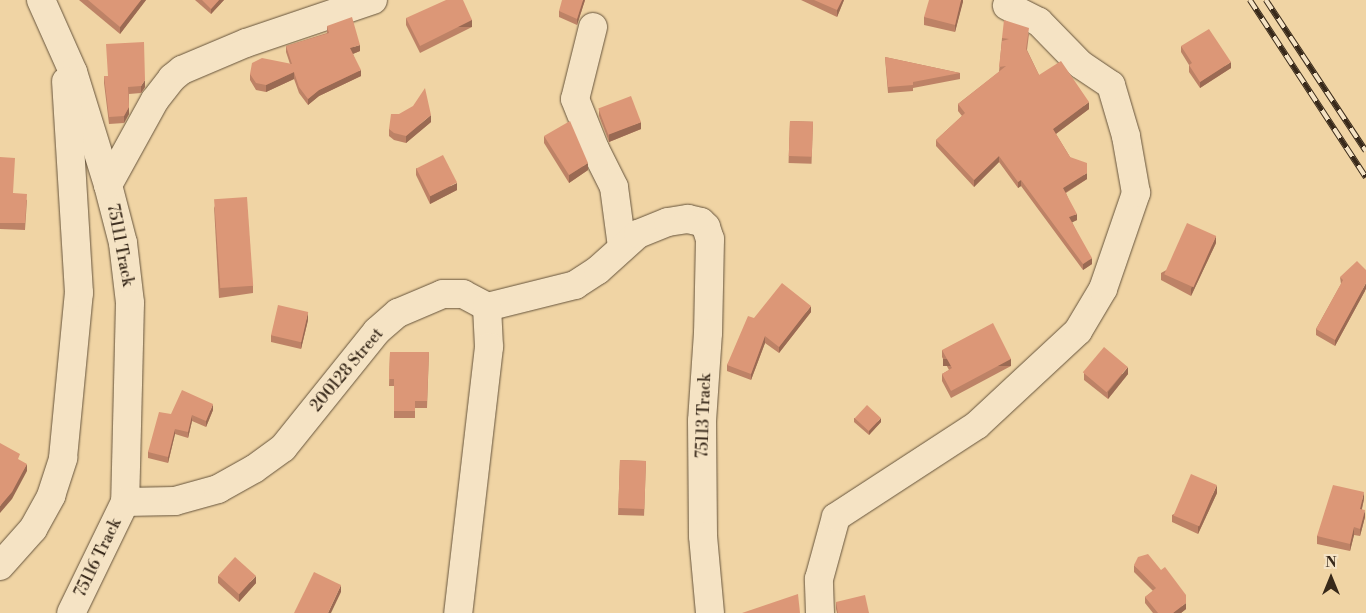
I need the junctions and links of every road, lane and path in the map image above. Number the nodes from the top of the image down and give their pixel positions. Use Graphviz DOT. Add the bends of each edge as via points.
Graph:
graph roads {
  1 [pos="41,0"];
  2 [pos="373,0"];
  3 [pos="1007,6"];
  4 [pos="594,27"];
  5 [pos="73,72"];
  6 [pos="108,185"];
  7 [pos="622,247"];
  8 [pos="487,308"];
  9 [pos="125,502"];
  10 [pos="0,566"];
  11 [pos="71,613"];
  12 [pos="458,613"];
  13 [pos="710,613"];
  14 [pos="820,613"];
  1 -- 5 [label="street, 75111 Track"];
  2 -- 6 [label="street" via="246,43 182,70 155,100"];
  3 -- 14 [label="street" via="1039,22 1080,64 1111,85 1126,136 1136,193 1103,289 1078,331 977,425 836,517 819,579"];
  4 -- 7 [label="street" via="576,99 594,149 614,187"];
  5 -- 6 [label="street, 75111 Track"];
  5 -- 10 [label="street" via="66,82 66,90 79,293 63,458 51,496 33,529"];
  6 -- 9 [label="street, 75111 Track" via="123,243 130,303"];
  7 -- 8 [label="street" via="598,270 575,285"];
  7 -- 13 [label="street, 75113 Track" via="638,234 668,222 701,222 710,239 702,431 703,536"];
  8 -- 9 [label="street, 200128 Street" via="463,294 443,294 398,313 377,331 283,448 254,469 218,489 175,501"];
  8 -- 12 [label="street" via="489,347 485,404"];
  9 -- 11 [label="street, 75116 Track"];
}
